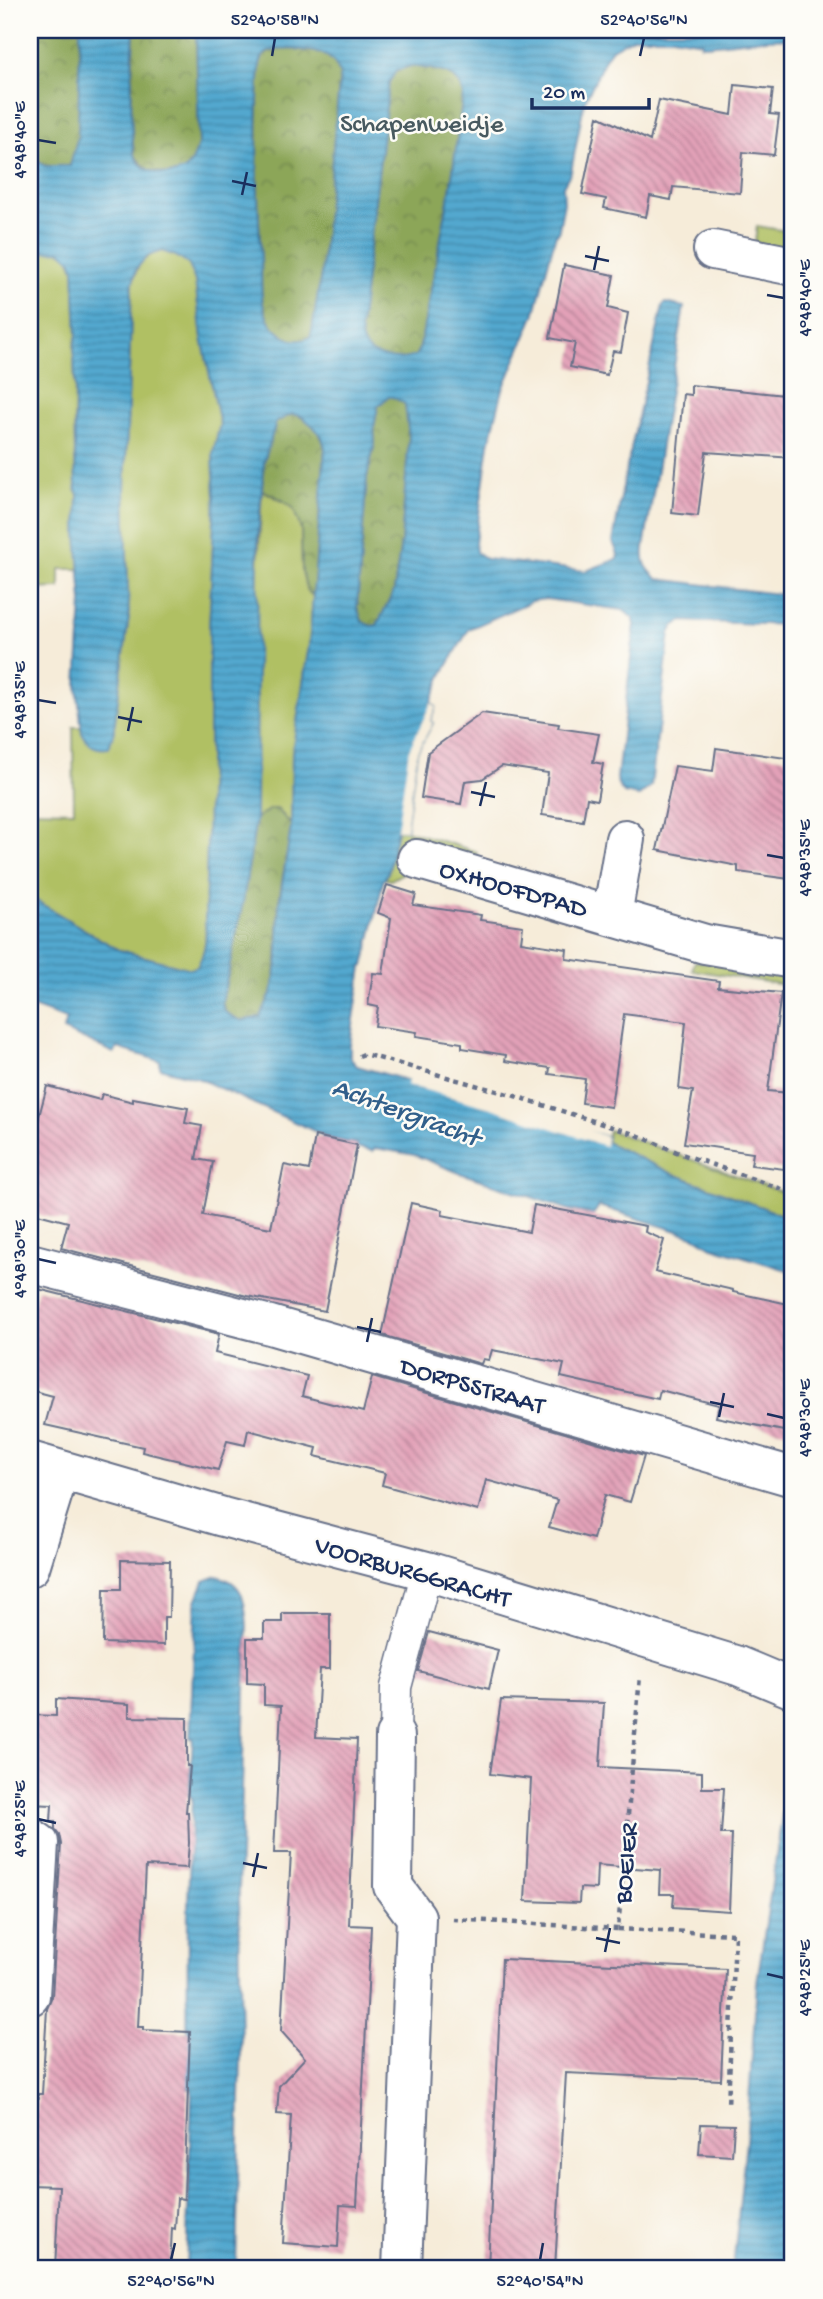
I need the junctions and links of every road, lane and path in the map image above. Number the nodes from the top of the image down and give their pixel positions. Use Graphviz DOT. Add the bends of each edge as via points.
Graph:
graph roads {
  1 [pos="713,250"];
  2 [pos="793,266"];
  3 [pos="625,839"];
  4 [pos="417,859"];
  5 [pos="612,916"];
  6 [pos="793,958"];
  7 [pos="359,1056"];
  8 [pos="793,1193"];
  9 [pos="30,1263"];
  10 [pos="45,1465"];
  11 [pos="793,1477"];
  12 [pos="30,1567"];
  13 [pos="427,1571"];
  14 [pos="643,1637"];
  15 [pos="793,1689"];
  16 [pos="395,1736"];
  17 [pos="30,1837"];
  18 [pos="416,1917"];
  19 [pos="618,1929"];
  20 [pos="30,1996"];
  21 [pos="728,2106"];
  22 [pos="402,2269"];
  1 -- 2 [label="street"];
  3 -- 5 [label="street, OXHOOFDPAD"];
  4 -- 5 [label="street, OXHOOFDPAD"];
  5 -- 6 [label="street, OXHOOFDPAD" via="705,944"];
  7 -- 8 [label="path" via="638,1135"];
  9 -- 11 [label="street, DORPSSTRAAT" via="283,1329"];
  10 -- 12 [label="street"];
  10 -- 13 [label="street, VOORBURGGRACHT"];
  13 -- 14 [label="street, VOORBURGGRACHT"];
  13 -- 16 [label="street" via="396,1687"];
  14 -- 15 [label="street, VOORBURGGRACHT" via="738,1666"];
  14 -- 19 [label="path, BOEIER"];
  16 -- 18 [label="street" via="393,1886"];
  17 -- 20 [label="street" via="39,1843"];
  18 -- 19 [label="path, BOEIER"];
  18 -- 22 [label="street"];
  19 -- 21 [label="path" via="735,1934"];
}
